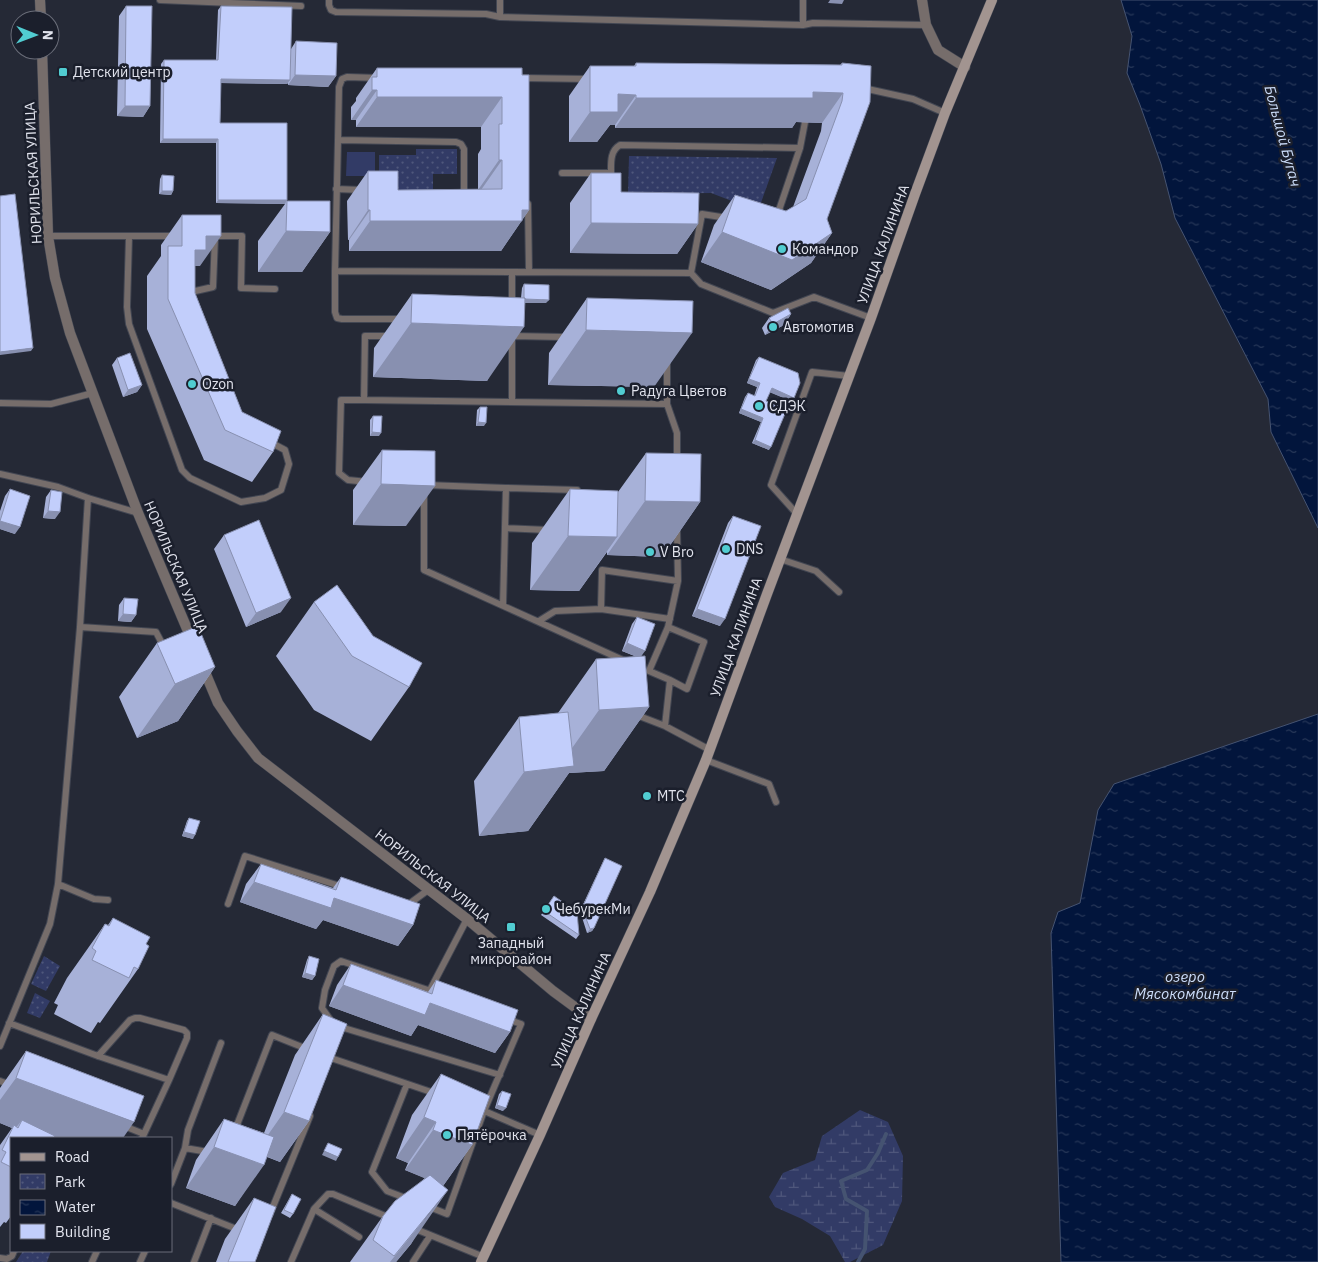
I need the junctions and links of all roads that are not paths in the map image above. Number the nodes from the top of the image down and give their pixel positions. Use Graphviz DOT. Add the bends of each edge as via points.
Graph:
graph roads {
  1 [pos="160,0"];
  2 [pos="329,0"];
  3 [pos="500,0"];
  4 [pos="803,0"];
  5 [pos="922,0"];
  6 [pos="992,3"];
  7 [pos="301,6"];
  8 [pos="500,18"];
  9 [pos="803,25"];
  10 [pos="926,25"];
  11 [pos="42,60"];
  12 [pos="965,67"];
  13 [pos="382,78"];
  14 [pos="518,78"];
  15 [pos="528,78"];
  16 [pos="598,79"];
  17 [pos="857,87"];
  18 [pos="528,88"];
  19 [pos="945,114"];
  20 [pos="805,122"];
  21 [pos="338,140"];
  22 [pos="800,148"];
  23 [pos="562,173"];
  24 [pos="611,173"];
  25 [pos="611,181"];
  26 [pos="336,189"];
  27 [pos="365,190"];
  28 [pos="528,194"];
  29 [pos="462,202"];
  30 [pos="694,210"];
  31 [pos="702,214"];
  32 [pos="731,219"];
  33 [pos="773,221"];
  34 [pos="48,236"];
  35 [pos="177,236"];
  36 [pos="205,236"];
  37 [pos="215,236"];
  38 [pos="129,237"];
  39 [pos="335,271"];
  40 [pos="512,272"];
  41 [pos="529,272"];
  42 [pos="691,273"];
  43 [pos="275,289"];
  44 [pos="193,300"];
  45 [pos="512,310"];
  46 [pos="871,318"];
  47 [pos="413,320"];
  48 [pos="512,336"];
  49 [pos="849,376"];
  50 [pos="93,393"];
  51 [pos="364,400"];
  52 [pos="512,401"];
  53 [pos="0,403"];
  54 [pos="667,404"];
  55 [pos="262,438"];
  56 [pos="676,473"];
  57 [pos="0,474"];
  58 [pos="377,482"];
  59 [pos="506,488"];
  60 [pos="584,490"];
  61 [pos="88,498"];
  62 [pos="138,513"];
  63 [pos="797,514"];
  64 [pos="677,522"];
  65 [pos="505,528"];
  66 [pos="553,530"];
  67 [pos="780,559"];
  68 [pos="600,560"];
  69 [pos="602,570"];
  70 [pos="678,581"];
  71 [pos="839,592"];
  72 [pos="503,606"];
  73 [pos="601,609"];
  74 [pos="670,619"];
  75 [pos="539,621"];
  76 [pos="80,626"];
  77 [pos="668,627"];
  78 [pos="169,658"];
  79 [pos="632,664"];
  80 [pos="641,668"];
  81 [pos="649,671"];
  82 [pos="670,680"];
  83 [pos="632,712"];
  84 [pos="665,726"];
  85 [pos="710,750"];
  86 [pos="706,760"];
  87 [pos="776,802"];
  88 [pos="58,884"];
  89 [pos="346,888"];
  90 [pos="428,890"];
  91 [pos="108,900"];
  92 [pos="228,904"];
  93 [pos="400,905"];
  94 [pos="467,919"];
  95 [pos="430,990"];
  96 [pos="448,997"];
  97 [pos="502,1017"];
  98 [pos="591,1019"];
  99 [pos="9,1024"];
  100 [pos="221,1043"];
  101 [pos="0,1046"];
  102 [pos="98,1056"];
  103 [pos="333,1060"];
  104 [pos="329,1068"];
  105 [pos="500,1075"];
  106 [pos="169,1080"];
  107 [pos="0,1081"];
  108 [pos="407,1084"];
  109 [pos="18,1087"];
  110 [pos="442,1096"];
  111 [pos="476,1108"];
  112 [pos="484,1111"];
  113 [pos="311,1113"];
  114 [pos="117,1124"];
  115 [pos="540,1135"];
  116 [pos="143,1136"];
  117 [pos="232,1138"];
  118 [pos="185,1148"];
  119 [pos="216,1154"];
  120 [pos="172,1181"];
  121 [pos="413,1201"];
  122 [pos="172,1203"];
  123 [pos="422,1204"];
  124 [pos="314,1209"];
  125 [pos="211,1218"];
  126 [pos="395,1220"];
  127 [pos="268,1221"];
  128 [pos="404,1224"];
  129 [pos="244,1232"];
  130 [pos="430,1236"];
  131 [pos="359,1237"];
  132 [pos="14,1252"];
  133 [pos="0,1258"];
  134 [pos="483,1260"];
  135 [pos="194,1262"];
  136 [pos="291,1262"];
  137 [pos="413,1262"];
  1 -- 7 [label="lane"];
  2 -- 8 [label="lane" via="331,10 336,12 486,14"];
  3 -- 8 [label="lane"];
  4 -- 9 [label="lane"];
  5 -- 10 [label="street"];
  6 -- 12 [label="main road, УЛИЦА КАЛИНИНА"];
  8 -- 9 [label="lane"];
  9 -- 10 [label="lane"];
  10 -- 12 [label="street" via="938,50"];
  11 -- 34 [label="street, НОРИЛЬСКАЯ УЛИЦА"];
  12 -- 19 [label="main road, УЛИЦА КАЛИНИНА"];
  13 -- 21 [label="lane" via="347,77 342,80 339,87"];
  14 -- 15 [label="lane"];
  15 -- 16 [label="lane"];
  15 -- 18 [label="lane"];
  17 -- 19 [label="lane" via="913,100"];
  19 -- 46 [label="main road, УЛИЦА КАЛИНИНА"];
  20 -- 22 [label="lane"];
  21 -- 26 [label="lane"];
  21 -- 29 [label="lane" via="461,144 464,149"];
  22 -- 24 [label="lane" via="620,145 613,153"];
  22 -- 33 [label="lane"];
  23 -- 24 [label="lane"];
  24 -- 25 [label="lane"];
  26 -- 27 [label="lane"];
  26 -- 39 [label="lane"];
  28 -- 41 [label="lane"];
  30 -- 31 [label="lane"];
  31 -- 32 [label="lane"];
  31 -- 42 [label="lane"];
  34 -- 38 [label="lane"];
  34 -- 50 [label="street, НОРИЛЬСКАЯ УЛИЦА" via="54,278 70,333"];
  35 -- 38 [label="lane"];
  36 -- 37 [label="lane"];
  37 -- 43 [label="lane" via="242,236 241,288"];
  37 -- 44 [label="lane" via="213,287 191,292"];
  38 -- 55 [label="lane" via="129,324 182,470 190,478 241,502 265,498 281,490 289,464 285,450"];
  39 -- 40 [label="lane"];
  39 -- 47 [label="lane" via="337,318"];
  40 -- 41 [label="lane"];
  40 -- 45 [label="lane"];
  41 -- 42 [label="lane"];
  42 -- 46 [label="lane" via="701,284 773,313 814,297"];
  46 -- 49 [label="main road, УЛИЦА КАЛИНИНА"];
  48 -- 51 [label="lane" via="365,336"];
  48 -- 52 [label="lane"];
  48 -- 54 [label="lane" via="667,339"];
  49 -- 63 [label="main road, УЛИЦА КАЛИНИНА"];
  49 -- 63 [label="lane" via="812,372 771,485"];
  50 -- 53 [label="lane" via="51,404"];
  50 -- 62 [label="street, НОРИЛЬСКАЯ УЛИЦА"];
  51 -- 52 [label="lane"];
  51 -- 58 [label="lane" via="342,400 339,473 348,480"];
  52 -- 54 [label="lane"];
  54 -- 56 [label="lane" via="677,433"];
  57 -- 61 [label="lane" via="58,487"];
  59 -- 60 [label="lane"];
  59 -- 65 [label="lane"];
  59 -- 72 [label="lane" via="424,485 424,570"];
  61 -- 62 [label="lane"];
  61 -- 76 [label="lane"];
  62 -- 90 [label="street, НОРИЛЬСКАЯ УЛИЦА" via="218,703 237,731 258,758"];
  63 -- 67 [label="main road, УЛИЦА КАЛИНИНА"];
  64 -- 70 [label="lane"];
  65 -- 66 [label="lane"];
  65 -- 72 [label="lane"];
  67 -- 71 [label="lane" via="816,571"];
  67 -- 85 [label="main road, УЛИЦА КАЛИНИНА"];
  68 -- 69 [label="lane"];
  69 -- 70 [label="lane"];
  69 -- 73 [label="lane"];
  70 -- 74 [label="lane"];
  72 -- 75 [label="lane"];
  73 -- 74 [label="lane"];
  73 -- 75 [label="lane" via="555,611"];
  74 -- 77 [label="lane"];
  75 -- 79 [label="lane"];
  76 -- 78 [label="lane" via="156,632"];
  76 -- 88 [label="lane"];
  77 -- 81 [label="lane"];
  77 -- 82 [label="lane" via="704,642 687,689"];
  80 -- 81 [label="lane"];
  81 -- 82 [label="lane"];
  82 -- 84 [label="lane"];
  83 -- 84 [label="lane"];
  84 -- 85 [label="lane"];
  85 -- 86 [label="main road, УЛИЦА КАЛИНИНА"];
  86 -- 87 [label="lane" via="769,784"];
  86 -- 98 [label="main road, УЛИЦА КАЛИНИНА"];
  88 -- 91 [label="lane" via="94,899"];
  88 -- 99 [label="lane" via="50,924"];
  89 -- 92 [label="lane" via="245,856"];
  90 -- 93 [label="lane" via="409,904"];
  90 -- 94 [label="street, НОРИЛЬСКАЯ УЛИЦА"];
  94 -- 95 [label="lane"];
  94 -- 98 [label="street, НОРИЛЬСКАЯ УЛИЦА"];
  95 -- 96 [label="lane"];
  95 -- 105 [label="lane" via="341,961 334,966 322,1008 334,1025"];
  97 -- 105 [label="lane" via="521,1024"];
  98 -- 115 [label="main road, УЛИЦА КАЛИНИНА"];
  99 -- 101 [label="lane"];
  99 -- 102 [label="lane"];
  100 -- 118 [label="lane" via="188,1130"];
  102 -- 106 [label="lane"];
  102 -- 106 [label="lane" via="135,1018 184,1030 187,1038"];
  103 -- 104 [label="lane"];
  103 -- 108 [label="lane"];
  103 -- 117 [label="lane" via="272,1035"];
  105 -- 112 [label="lane"];
  106 -- 116 [label="lane"];
  107 -- 109 [label="lane"];
  108 -- 110 [label="lane"];
  108 -- 121 [label="lane" via="372,1172 388,1191"];
  111 -- 112 [label="lane"];
  112 -- 115 [label="lane"];
  112 -- 123 [label="lane" via="447,1214"];
  113 -- 127 [label="lane"];
  114 -- 116 [label="lane"];
  115 -- 134 [label="main road, УЛИЦА КАЛИНИНА"];
  118 -- 119 [label="lane"];
  118 -- 120 [label="lane"];
  122 -- 125 [label="lane"];
  124 -- 126 [label="lane" via="328,1194 333,1194"];
  124 -- 131 [label="lane"];
  124 -- 136 [label="lane"];
  125 -- 129 [label="lane"];
  125 -- 135 [label="lane"];
  128 -- 130 [label="lane"];
  130 -- 134 [label="lane"];
  130 -- 137 [label="lane"];
  132 -- 133 [label="lane" via="8,1259"];
}
